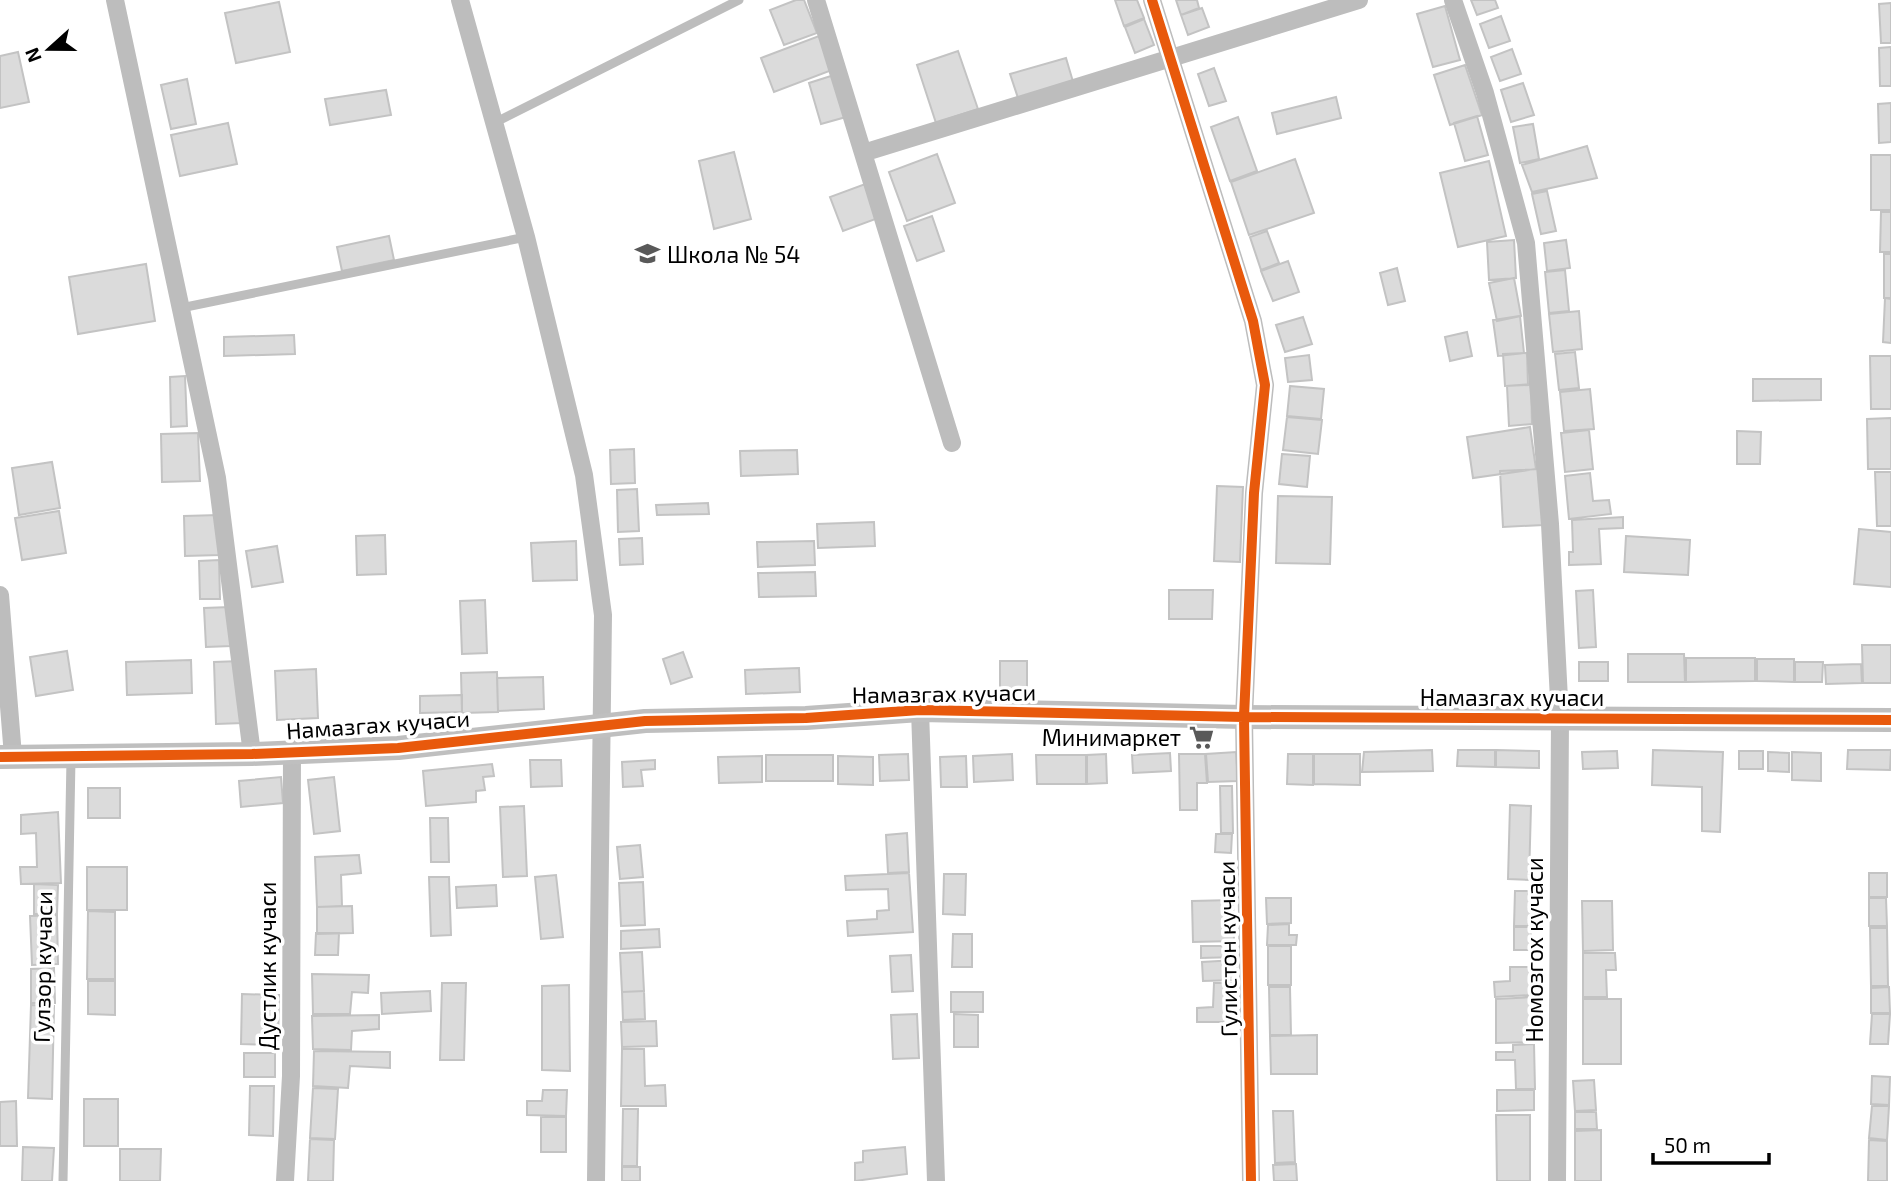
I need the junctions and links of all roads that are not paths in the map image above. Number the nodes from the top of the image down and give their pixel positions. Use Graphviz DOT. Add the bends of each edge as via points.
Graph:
graph roads {
  1 [pos="115,0"];
  2 [pos="460,0"];
  3 [pos="739,0"];
  4 [pos="816,0"];
  5 [pos="1152,0"];
  6 [pos="1359,0"];
  7 [pos="1453,0"];
  8 [pos="1171,60"];
  9 [pos="494,123"];
  10 [pos="863,153"];
  11 [pos="526,237"];
  12 [pos="181,308"];
  13 [pos="952,443"];
  14 [pos="0,595"];
  15 [pos="920,710"];
  16 [pos="1244,717"];
  17 [pos="1560,719"];
  18 [pos="1891,720"];
  19 [pos="604,726"];
  20 [pos="292,751"];
  21 [pos="71,754"];
  22 [pos="252,754"];
  23 [pos="6,757"];
  24 [pos="63,1181"];
  25 [pos="285,1181"];
  26 [pos="596,1181"];
  27 [pos="936,1181"];
  28 [pos="1251,1181"];
  29 [pos="1557,1181"];
  1 -- 12 [label="street"];
  2 -- 9 [label="street"];
  3 -- 9 [label="lane"];
  4 -- 10 [label="street"];
  5 -- 8 [label="street, Гулистон кучаси"];
  6 -- 8 [label="street"];
  7 -- 17 [label="street, Номозгох кучаси" via="1485,93 1526,243 1550,524"];
  8 -- 10 [label="street"];
  8 -- 16 [label="street, Гулистон кучаси" via="1253,321 1265,385 1254,493"];
  9 -- 11 [label="street"];
  10 -- 13 [label="street"];
  11 -- 12 [label="lane"];
  11 -- 19 [label="street" via="584,475 603,615"];
  12 -- 22 [label="street" via="217,478"];
  14 -- 23 [label="street"];
  15 -- 16 [label="street, Намазгах кучаси"];
  15 -- 19 [label="street, Намазгах кучаси"];
  15 -- 27 [label="street"];
  16 -- 17 [label="street, Намазгах кучаси"];
  16 -- 28 [label="street, Гулистон кучаси"];
  17 -- 18 [label="street, Намазгах кучаси"];
  17 -- 29 [label="street, Номозгох кучаси"];
  19 -- 20 [label="street, Намазгах кучаси" via="398,748"];
  19 -- 26 [label="street"];
  20 -- 22 [label="street, Намазгах кучаси"];
  20 -- 25 [label="street, Дустлик кучаси" via="291,1076"];
  21 -- 22 [label="street, Намазгах кучаси"];
  21 -- 23 [label="street, Намазгах кучаси"];
  21 -- 24 [label="lane, Гулзор кучаси"];
}
